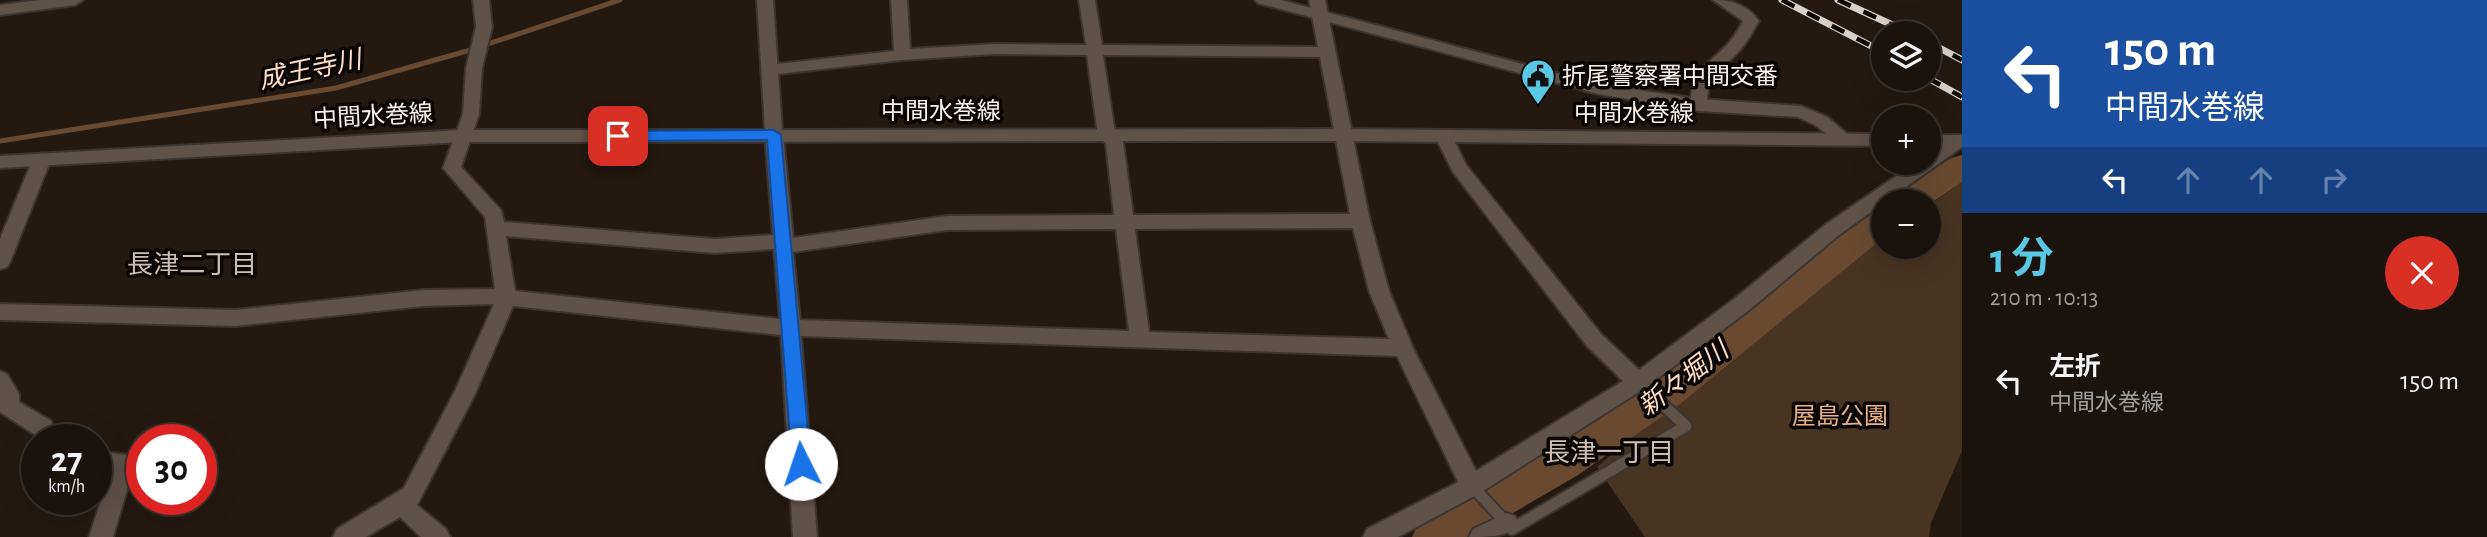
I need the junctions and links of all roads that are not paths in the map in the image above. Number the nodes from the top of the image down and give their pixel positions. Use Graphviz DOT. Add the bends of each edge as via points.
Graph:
graph roads {
  1 [pos="75,0"];
  2 [pos="481,0"];
  3 [pos="765,0"];
  4 [pos="899,0"];
  5 [pos="1087,0"];
  6 [pos="1263,0"];
  7 [pos="1721,0"];
  8 [pos="1319,8"];
  9 [pos="0,10"];
  10 [pos="1095,50"];
  11 [pos="1327,52"];
  12 [pos="902,55"];
  13 [pos="769,70"];
  14 [pos="1699,105"];
  15 [pos="774,135"];
  16 [pos="1107,135"];
  17 [pos="1344,135"];
  18 [pos="462,136"];
  19 [pos="1444,136"];
  20 [pos="1844,139"];
  21 [pos="1871,140"];
  22 [pos="1941,141"];
  23 [pos="1960,141"];
  24 [pos="42,159"];
  25 [pos="0,162"];
  26 [pos="1361,221"];
  27 [pos="1125,222"];
  28 [pos="496,228"];
  29 [pos="782,241"];
  30 [pos="0,262"];
  31 [pos="506,299"];
  32 [pos="0,312"];
  33 [pos="789,328"];
  34 [pos="1140,339"];
  35 [pos="1403,348"];
  36 [pos="0,380"];
  37 [pos="1638,382"];
  38 [pos="37,424"];
  39 [pos="112,462"];
  40 [pos="1472,486"];
  41 [pos="112,501"];
  42 [pos="403,503"];
  43 [pos="108,515"];
  44 [pos="1507,524"];
  45 [pos="101,537"];
  46 [pos="345,537"];
  47 [pos="438,537"];
  48 [pos="805,537"];
  49 [pos="1376,537"];
  50 [pos="1481,537"];
  1 -- 9 [label="street"];
  2 -- 18 [label="street" via="484,27 474,68 471,114"];
  3 -- 13 [label="street"];
  4 -- 12 [label="street"];
  5 -- 10 [label="street"];
  6 -- 8 [label="street"];
  7 -- 14 [label="street" via="1751,21 1740,41 1701,76"];
  8 -- 11 [label="street"];
  8 -- 14 [label="street" via="1598,89"];
  10 -- 11 [label="street"];
  10 -- 12 [label="street"];
  10 -- 16 [label="street"];
  11 -- 17 [label="street"];
  12 -- 13 [label="street"];
  13 -- 15 [label="street"];
  14 -- 20 [label="street" via="1801,112"];
  15 -- 16 [label="street, 中間水巻線"];
  15 -- 18 [label="street, 中間水巻線"];
  15 -- 29 [label="street"];
  16 -- 17 [label="street, 中間水巻線"];
  16 -- 27 [label="street" via="1114,142"];
  17 -- 19 [label="street, 中間水巻線"];
  17 -- 26 [label="street"];
  18 -- 24 [label="street, 中間水巻線"];
  18 -- 28 [label="street" via="452,168 494,215"];
  19 -- 20 [label="street, 中間水巻線"];
  19 -- 37 [label="street" via="1459,168 1594,340"];
  20 -- 21 [label="street, 中間水巻線"];
  22 -- 23 [label="street"];
  23 -- 37 [label="street" via="1862,207"];
  24 -- 25 [label="street, 中間水巻線"];
  24 -- 30 [label="street"];
  26 -- 27 [label="street"];
  26 -- 35 [label="street" via="1379,291"];
  27 -- 29 [label="street" via="947,223 792,245"];
  27 -- 34 [label="street"];
  28 -- 29 [label="street" via="715,246"];
  28 -- 31 [label="street"];
  29 -- 33 [label="street"];
  31 -- 32 [label="street" via="424,298 236,318"];
  31 -- 33 [label="street"];
  31 -- 42 [label="street" via="464,394 412,495"];
  33 -- 34 [label="street"];
  33 -- 48 [label="street"];
  34 -- 35 [label="street"];
  35 -- 40 [label="street"];
  36 -- 38 [label="street" via="8,394 8,406"];
  37 -- 40 [label="street"];
  37 -- 44 [label="lane" via="1686,426 1512,529"];
  39 -- 41 [label="street" via="120,462 121,472"];
  40 -- 44 [label="lane"];
  40 -- 49 [label="street"];
  42 -- 46 [label="street"];
  42 -- 47 [label="street"];
  43 -- 45 [label="street"];
  44 -- 50 [label="street"];
}
